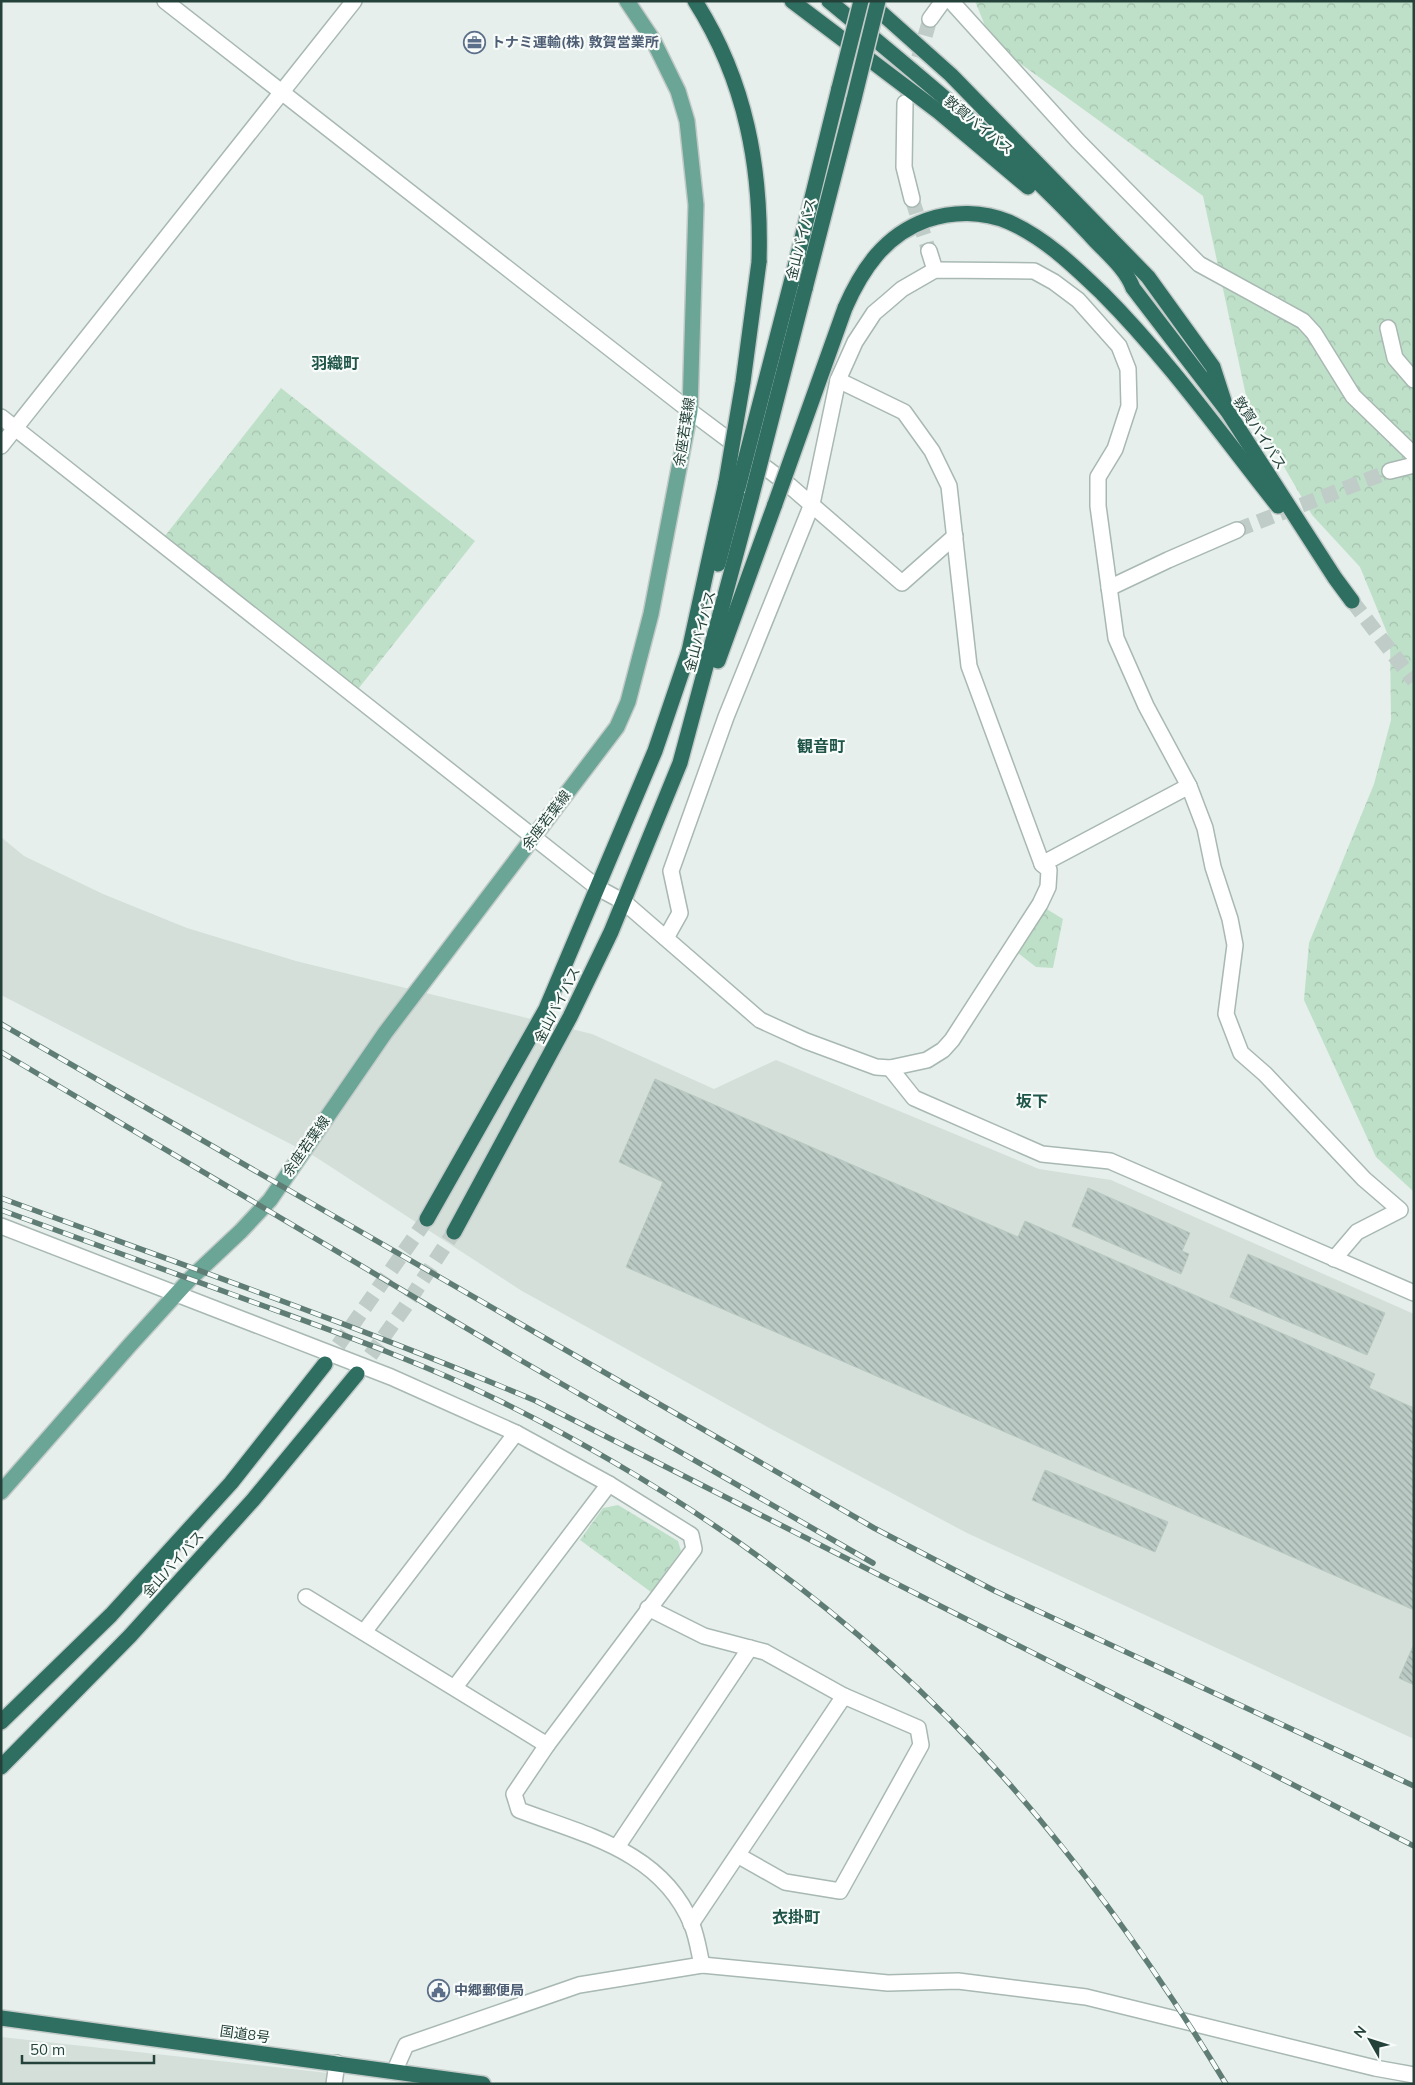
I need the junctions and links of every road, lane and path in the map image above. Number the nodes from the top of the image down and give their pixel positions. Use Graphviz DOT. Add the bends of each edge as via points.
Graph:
graph roads {
  1 [pos="166,1"];
  2 [pos="354,1"];
  3 [pos="627,1"];
  4 [pos="695,1"];
  5 [pos="792,1"];
  6 [pos="829,1"];
  7 [pos="862,1"];
  8 [pos="868,1"];
  9 [pos="878,1"];
  10 [pos="943,1"];
  11 [pos="951,1"];
  12 [pos="930,19"];
  13 [pos="282,92"];
  14 [pos="906,103"];
  15 [pos="912,199"];
  16 [pos="929,251"];
  17 [pos="935,270"];
  18 [pos="1133,288"];
  19 [pos="1388,328"];
  20 [pos="838,380"];
  21 [pos="1414,380"];
  22 [pos="690,411"];
  23 [pos="1228,412"];
  24 [pos="1,416"];
  25 [pos="15,428"];
  26 [pos="1,446"];
  27 [pos="1414,455"];
  28 [pos="1414,465"];
  29 [pos="1390,471"];
  30 [pos="732,485"];
  31 [pos="812,504"];
  32 [pos="1237,530"];
  33 [pos="955,536"];
  34 [pos="1334,578"];
  35 [pos="1109,588"];
  36 [pos="1352,601"];
  37 [pos="680,763"];
  38 [pos="1189,786"];
  39 [pos="534,836"];
  40 [pos="1042,864"];
  41 [pos="598,888"];
  42 [pos="623,902"];
  43 [pos="666,938"];
  44 [pos="890,1068"];
  45 [pos="427,1219"];
  46 [pos="1,1226"];
  47 [pos="454,1232"];
  48 [pos="1334,1260"];
  49 [pos="1414,1293"];
  50 [pos="178,1294"];
  51 [pos="326,1364"];
  52 [pos="357,1374"];
  53 [pos="516,1433"];
  54 [pos="609,1484"];
  55 [pos="1,1492"];
  56 [pos="306,1597"];
  57 [pos="648,1608"];
  58 [pos="364,1632"];
  59 [pos="750,1648"];
  60 [pos="455,1687"];
  61 [pos="844,1696"];
  62 [pos="1,1722"];
  63 [pos="547,1745"];
  64 [pos="1,1767"];
  65 [pos="617,1846"];
  66 [pos="739,1856"];
  67 [pos="692,1924"];
  68 [pos="702,1965"];
  69 [pos="1,2018"];
  70 [pos="337,2063"];
  71 [pos="395,2070"];
  72 [pos="1414,2075"];
  73 [pos="334,2084"];
  74 [pos="483,2084"];
  1 -- 13 [label="street"];
  2 -- 13 [label="street"];
  3 -- 22 [label="main road, 余座若葉線" via="668,66 687,121 696,205"];
  4 -- 30 [label="highway, bridge" via="737,85 758,192 758,262"];
  5 -- 18 [label="highway, 敦賀バイパス" via="939,112 1040,196 1123,282"];
  6 -- 18 [label="highway, 敦賀バイパス" via="1026,172 1129,277"];
  7 -- 30 [label="highway, bridge" via="791,283"];
  8 -- 23 [label="highway" via="951,75 1148,277 1213,367"];
  9 -- 37 [label="highway, 金山バイパス, bridge"];
  10 -- 12 [label="street"];
  11 -- 27 [label="street" via="1078,141 1199,264 1303,321 1353,396"];
  13 -- 22 [label="street"];
  13 -- 25 [label="street"];
  14 -- 15 [label="street" via="904,167"];
  16 -- 17 [label="street"];
  17 -- 20 [label="street" via="902,289 874,313 855,342"];
  17 -- 35 [label="street" via="1034,271 1078,300 1119,346 1128,369 1129,406 1115,449 1098,477 1098,506"];
  18 -- 23 [label="highway, 敦賀バイパス"];
  19 -- 21 [label="street" via="1395,358"];
  20 -- 31 [label="street"];
  20 -- 33 [label="street" via="904,412 932,451 949,486"];
  22 -- 31 [label="street"];
  22 -- 39 [label="main road, 余座若葉線" via="651,614 628,702 617,727"];
  23 -- 34 [label="highway, 敦賀バイパス"];
  24 -- 25 [label="street"];
  25 -- 26 [label="street"];
  25 -- 39 [label="street"];
  28 -- 29 [label="street"];
  30 -- 41 [label="highway, 金山バイパス" via="719,561 655,751"];
  31 -- 33 [label="street" via="902,583"];
  31 -- 43 [label="street" via="726,717 670,871 680,913"];
  32 -- 35 [label="street"];
  33 -- 40 [label="street" via="969,666"];
  34 -- 36 [label="highway, 敦賀バイパス"];
  34 -- 37 [label="highway, bridge" via="1172,370 1085,276 1024,230 970,213 951,214 917,224 888,242 858,280 845,308"];
  35 -- 38 [label="street" via="1116,638 1146,706"];
  37 -- 42 [label="highway, 金山バイパス"];
  38 -- 40 [label="street"];
  38 -- 48 [label="street" via="1206,828 1213,867 1235,944 1226,1014 1241,1054 1364,1179 1400,1210 1357,1232"];
  39 -- 41 [label="street"];
  39 -- 50 [label="main road, 余座若葉線" via="385,1033 270,1200"];
  40 -- 44 [label="street" via="1049,870 1048,887 1040,904 952,1040 927,1060"];
  41 -- 42 [label="street"];
  41 -- 45 [label="highway, 金山バイパス" via="546,1009"];
  42 -- 43 [label="street"];
  42 -- 47 [label="highway, 金山バイパス" via="570,1017"];
  43 -- 44 [label="street" via="760,1020 840,1054 876,1067"];
  44 -- 48 [label="street" via="914,1098 1042,1154 1110,1161"];
  46 -- 50 [label="street"];
  48 -- 49 [label="street"];
  50 -- 53 [label="street" via="391,1377"];
  50 -- 55 [label="main road, 余座若葉線"];
  51 -- 62 [label="highway, 金山バイパス" via="231,1483 110,1616"];
  52 -- 64 [label="highway, 金山バイパス" via="253,1500 182,1579"];
  53 -- 54 [label="street"];
  53 -- 58 [label="street"];
  54 -- 57 [label="street" via="692,1535 694,1549"];
  54 -- 60 [label="street"];
  56 -- 58 [label="street"];
  57 -- 59 [label="street" via="704,1636"];
  57 -- 63 [label="street"];
  58 -- 60 [label="street"];
  59 -- 61 [label="street" via="765,1652"];
  59 -- 65 [label="street"];
  60 -- 63 [label="street"];
  61 -- 66 [label="street"];
  61 -- 66 [label="street" via="918,1728 921,1745 840,1891 785,1882"];
  63 -- 65 [label="street" via="514,1794 519,1810"];
  65 -- 67 [label="street" via="654,1870"];
  66 -- 67 [label="street"];
  67 -- 68 [label="street"];
  68 -- 71 [label="street" via="579,1985 406,2045"];
  68 -- 72 [label="street" via="888,1983 958,1981 1086,1997"];
  69 -- 70 [label="highway, 国道8号"];
  70 -- 71 [label="highway, 国道8号"];
  70 -- 73 [label="street"];
  71 -- 74 [label="highway, 国道8号"];
}
